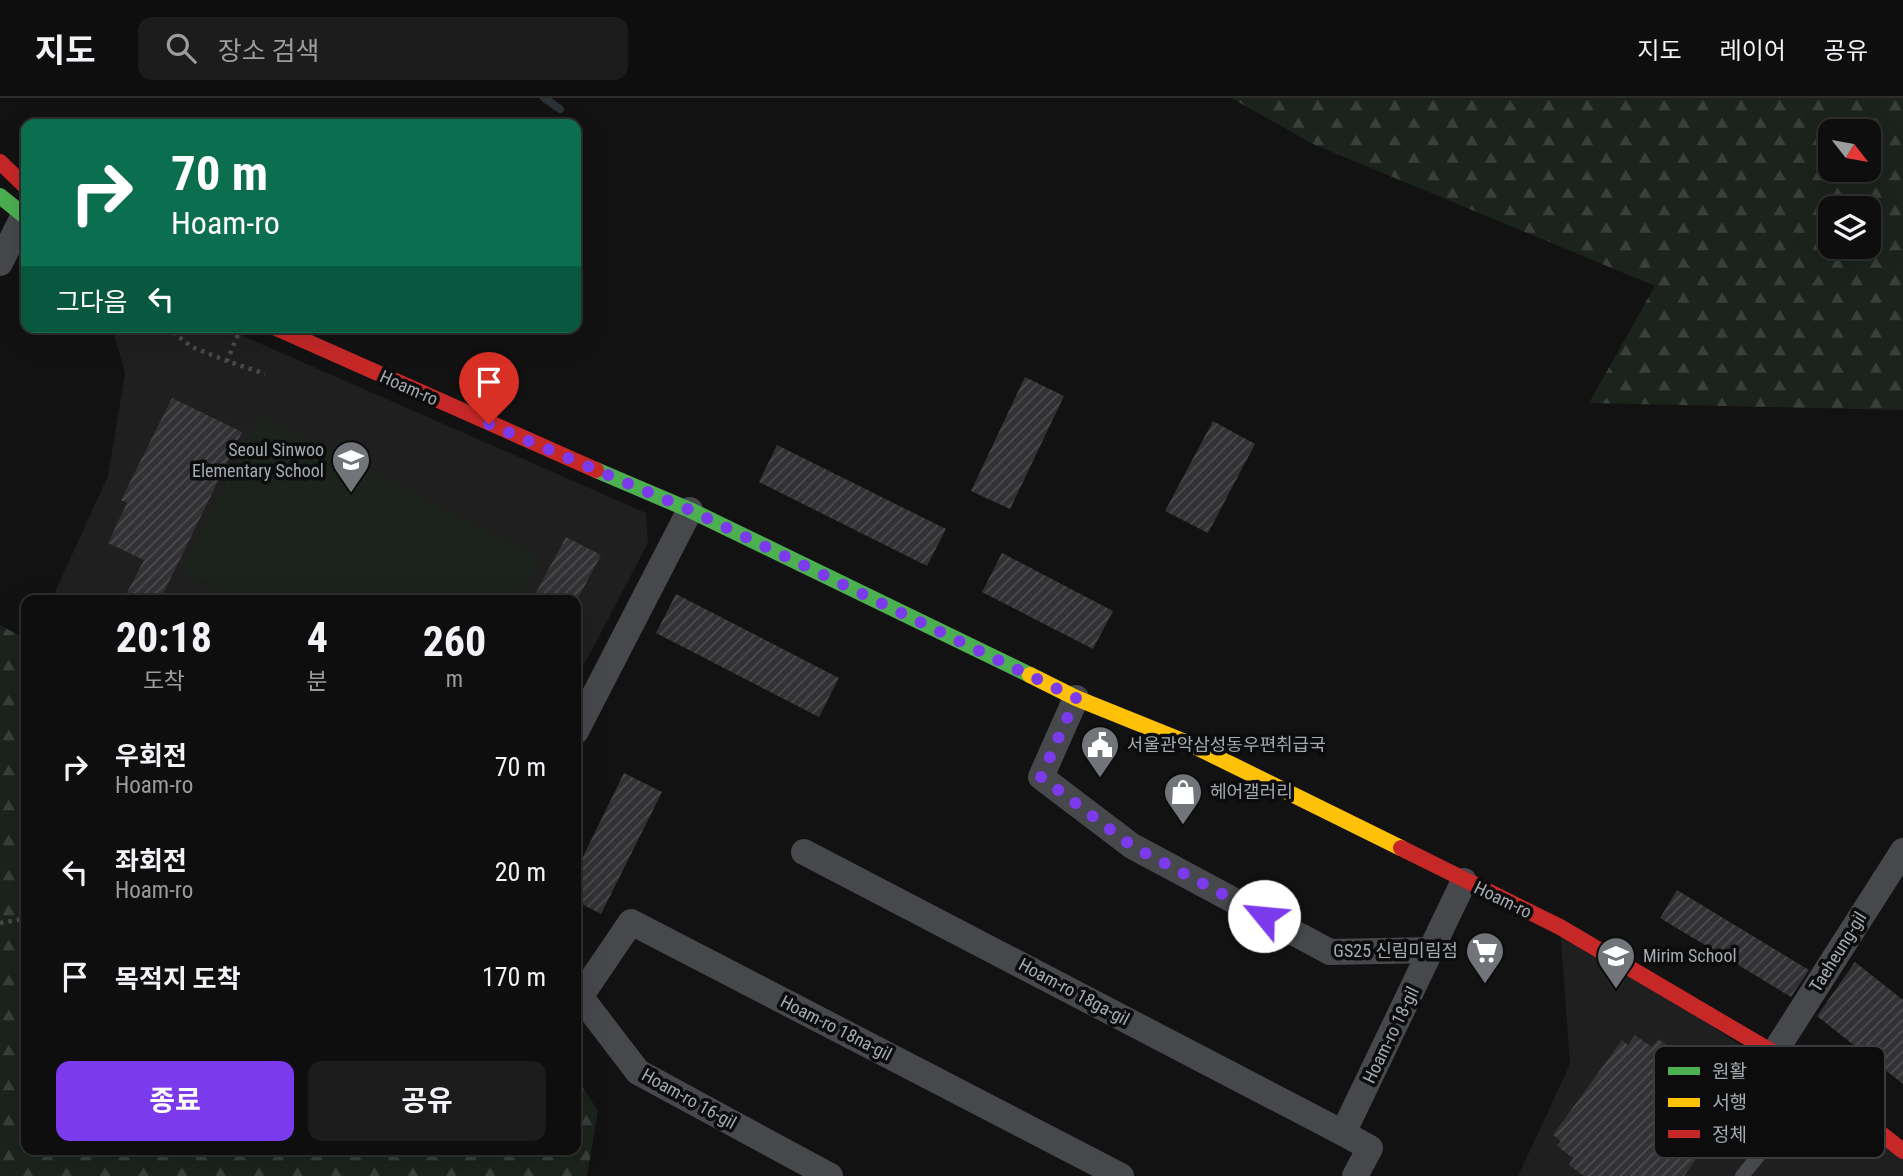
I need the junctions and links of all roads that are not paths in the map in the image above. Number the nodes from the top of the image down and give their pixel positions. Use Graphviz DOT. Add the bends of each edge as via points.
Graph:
graph roads {
  1 [pos="0,162"];
  2 [pos="21,182"];
  3 [pos="0,196"];
  4 [pos="21,212"];
  5 [pos="21,223"];
  6 [pos="0,262"];
  7 [pos="287,333"];
  8 [pos="690,510"];
  9 [pos="1076,698"];
  10 [pos="581,721"];
  11 [pos="1333,797"];
  12 [pos="1903,851"];
  13 [pos="804,852"];
  14 [pos="1464,881"];
  15 [pos="1432,950"];
  16 [pos="581,990"];
  17 [pos="581,998"];
  18 [pos="1773,1046"];
  19 [pos="1774,1046"];
  20 [pos="1778,1046"];
  21 [pos="1885,1120"];
  22 [pos="1903,1132"];
  23 [pos="1343,1133"];
  24 [pos="1885,1137"];
  25 [pos="1903,1151"];
  26 [pos="1757,1158"];
  27 [pos="830,1176"];
  28 [pos="1121,1176"];
  29 [pos="1355,1176"];
  30 [pos="1742,1176"];
  1 -- 2 [label="main road"];
  3 -- 4 [label="main road"];
  5 -- 6 [label="street"];
  7 -- 8 [label="main road, Hoam-ro"];
  8 -- 9 [label="main road, Hoam-ro"];
  8 -- 10 [label="street"];
  9 -- 14 [label="main road, Hoam-ro" via="1190,744"];
  9 -- 15 [label="street" via="1041,777 1132,846 1330,952"];
  11 -- 19 [label="main road" via="1565,912"];
  12 -- 20 [label="street, Taeheung-gil"];
  13 -- 23 [label="street, Hoam-ro 18ga-gil"];
  14 -- 15 [label="street, Hoam-ro 18-gil"];
  14 -- 18 [label="main road, Hoam-ro" via="1560,927"];
  15 -- 23 [label="street, Hoam-ro 18-gil"];
  16 -- 28 [label="street, Hoam-ro 18na-gil" via="631,922"];
  17 -- 27 [label="street, Hoam-ro 16-gil" via="638,1072"];
  21 -- 22 [label="main road"];
  23 -- 29 [label="street" via="1370,1148"];
  24 -- 25 [label="main road, Hoam-ro"];
  26 -- 30 [label="lane"];
}
